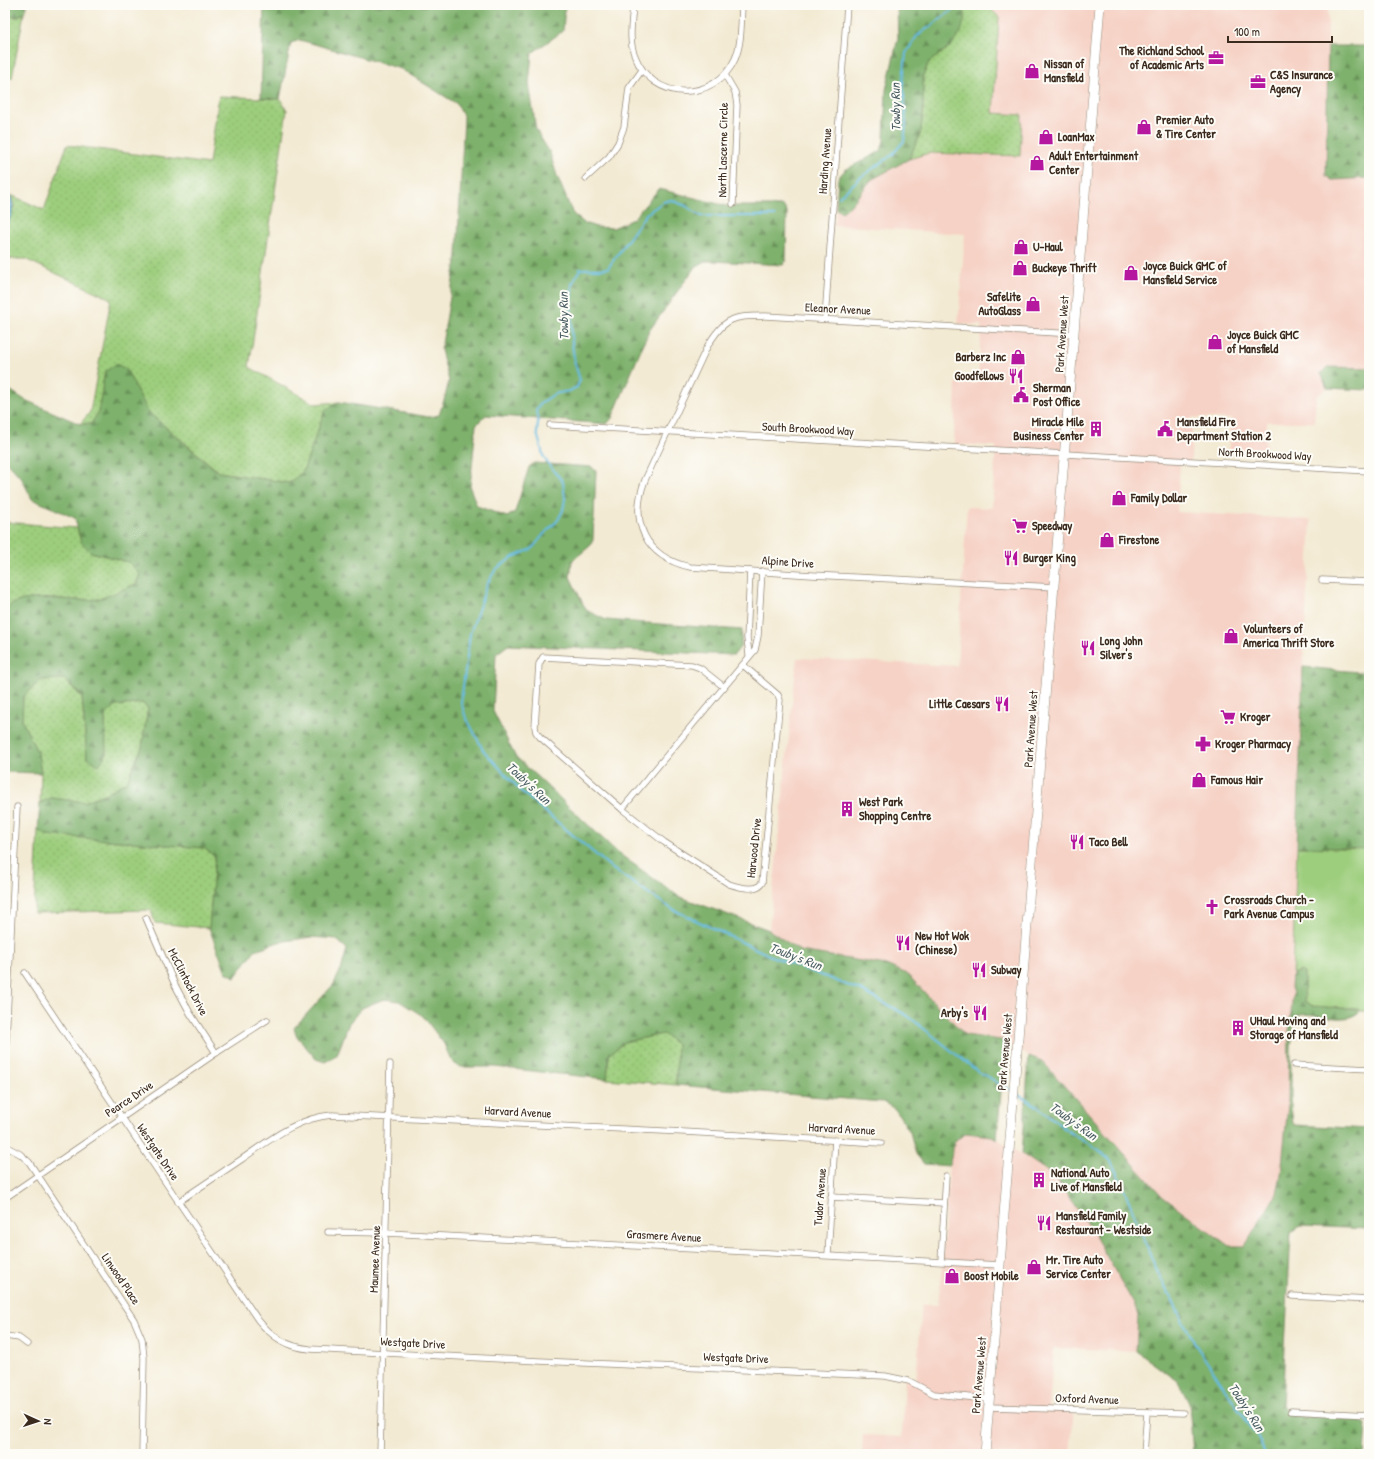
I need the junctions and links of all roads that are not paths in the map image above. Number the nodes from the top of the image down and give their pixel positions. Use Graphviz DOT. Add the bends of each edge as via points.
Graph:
graph roads {
  1 [pos="633,5"];
  2 [pos="742,5"];
  3 [pos="847,5"];
  4 [pos="1100,5"];
  5 [pos="642,70"];
  6 [pos="725,75"];
  7 [pos="586,178"];
  8 [pos="733,204"];
  9 [pos="825,320"];
  10 [pos="1074,334"];
  11 [pos="550,425"];
  12 [pos="668,432"];
  13 [pos="1064,454"];
  14 [pos="1369,471"];
  15 [pos="750,571"];
  16 [pos="762,571"];
  17 [pos="1322,580"];
  18 [pos="1369,582"];
  19 [pos="1054,587"];
  20 [pos="749,655"];
  21 [pos="743,665"];
  22 [pos="724,687"];
  23 [pos="17,807"];
  24 [pos="622,809"];
  25 [pos="146,918"];
  26 [pos="25,973"];
  27 [pos="267,1020"];
  28 [pos="216,1053"];
  29 [pos="5,1061"];
  30 [pos="390,1064"];
  31 [pos="1294,1065"];
  32 [pos="1369,1069"];
  33 [pos="121,1117"];
  34 [pos="389,1117"];
  35 [pos="835,1140"];
  36 [pos="881,1143"];
  37 [pos="5,1146"];
  38 [pos="37,1175"];
  39 [pos="946,1176"];
  40 [pos="831,1197"];
  41 [pos="5,1198"];
  42 [pos="178,1202"];
  43 [pos="944,1203"];
  44 [pos="328,1232"];
  45 [pos="386,1233"];
  46 [pos="828,1255"];
  47 [pos="941,1261"];
  48 [pos="1000,1264"];
  49 [pos="1292,1296"];
  50 [pos="1369,1300"];
  51 [pos="5,1336"];
  52 [pos="27,1344"];
  53 [pos="383,1352"];
  54 [pos="989,1403"];
  55 [pos="1147,1412"];
  56 [pos="1291,1412"];
  57 [pos="1184,1413"];
  58 [pos="1369,1415"];
  59 [pos="142,1454"];
  60 [pos="380,1454"];
  61 [pos="985,1454"];
  62 [pos="1144,1454"];
  1 -- 5 [label="street" via="632,46"];
  2 -- 6 [label="street" via="738,48"];
  3 -- 9 [label="street, Harding Avenue"];
  4 -- 10 [label="main road, Park Avenue West"];
  5 -- 6 [label="street" via="660,86 685,91 710,86"];
  5 -- 7 [label="street" via="629,88 624,127 618,143 609,157"];
  6 -- 8 [label="street, North Lascerne Circle" via="735,92 737,105"];
  9 -- 10 [label="street, Eleanor Avenue"];
  9 -- 12 [label="street, Eleanor Avenue" via="748,316 738,317 724,324 707,347"];
  10 -- 13 [label="main road, Park Avenue West"];
  11 -- 12 [label="street, South Brookwood Way"];
  12 -- 13 [label="street, South Brookwood Way"];
  12 -- 15 [label="street, Alpine Drive" via="641,490 639,500 639,517 647,540 658,553 682,565"];
  13 -- 14 [label="street, North Brookwood Way"];
  13 -- 19 [label="main road, Park Avenue West"];
  15 -- 16 [label="street, Alpine Drive"];
  15 -- 20 [label="street" via="747,638"];
  16 -- 19 [label="street, Alpine Drive"];
  16 -- 20 [label="street" via="758,636 755,650"];
  17 -- 18 [label="street"];
  19 -- 48 [label="main road, Park Avenue West"];
  20 -- 21 [label="street"];
  21 -- 22 [label="street"];
  21 -- 24 [label="street, Harwood Drive" via="778,695 780,700 760,887 738,887 729,884 674,849"];
  22 -- 24 [label="street"];
  22 -- 24 [label="street, Harwood Drive" via="700,668 692,665 547,657 540,659 536,732"];
  23 -- 29 [label="street"];
  25 -- 28 [label="street, McClintock Drive" via="175,985"];
  26 -- 33 [label="street, Westgate Drive"];
  27 -- 28 [label="street, Pearce Drive"];
  28 -- 33 [label="street, Pearce Drive"];
  30 -- 34 [label="street, Maumee Avenue"];
  31 -- 32 [label="street"];
  33 -- 38 [label="street, Pearce Drive"];
  33 -- 42 [label="street, Westgate Drive"];
  34 -- 35 [label="street, Harvard Avenue"];
  34 -- 42 [label="street, Harvard Avenue" via="332,1115 303,1121 281,1132"];
  34 -- 45 [label="street, Maumee Avenue"];
  35 -- 36 [label="street, Harvard Avenue"];
  35 -- 40 [label="street, Tudor Avenue"];
  37 -- 38 [label="street, Linwood Place" via="25,1158"];
  38 -- 41 [label="street, Pearce Drive"];
  38 -- 59 [label="street, Linwood Place" via="130,1313 138,1329 144,1348"];
  39 -- 43 [label="street"];
  40 -- 43 [label="street"];
  40 -- 46 [label="street, Tudor Avenue"];
  42 -- 53 [label="street, Westgate Drive" via="258,1320 274,1337 301,1348"];
  43 -- 47 [label="street"];
  44 -- 45 [label="street, Grasmere Avenue"];
  45 -- 46 [label="street, Grasmere Avenue"];
  45 -- 53 [label="street, Maumee Avenue"];
  46 -- 47 [label="street, Grasmere Avenue"];
  47 -- 48 [label="street, Grasmere Avenue"];
  48 -- 54 [label="main road, Park Avenue West"];
  49 -- 50 [label="street"];
  51 -- 52 [label="street" via="19,1338"];
  53 -- 54 [label="street, Westgate Drive" via="885,1376 909,1381 934,1394"];
  53 -- 60 [label="street, Maumee Avenue"];
  54 -- 55 [label="street, Oxford Avenue"];
  54 -- 61 [label="main road, Park Avenue West"];
  55 -- 57 [label="street, Oxford Avenue"];
  55 -- 62 [label="street"];
  56 -- 58 [label="street"];
}
